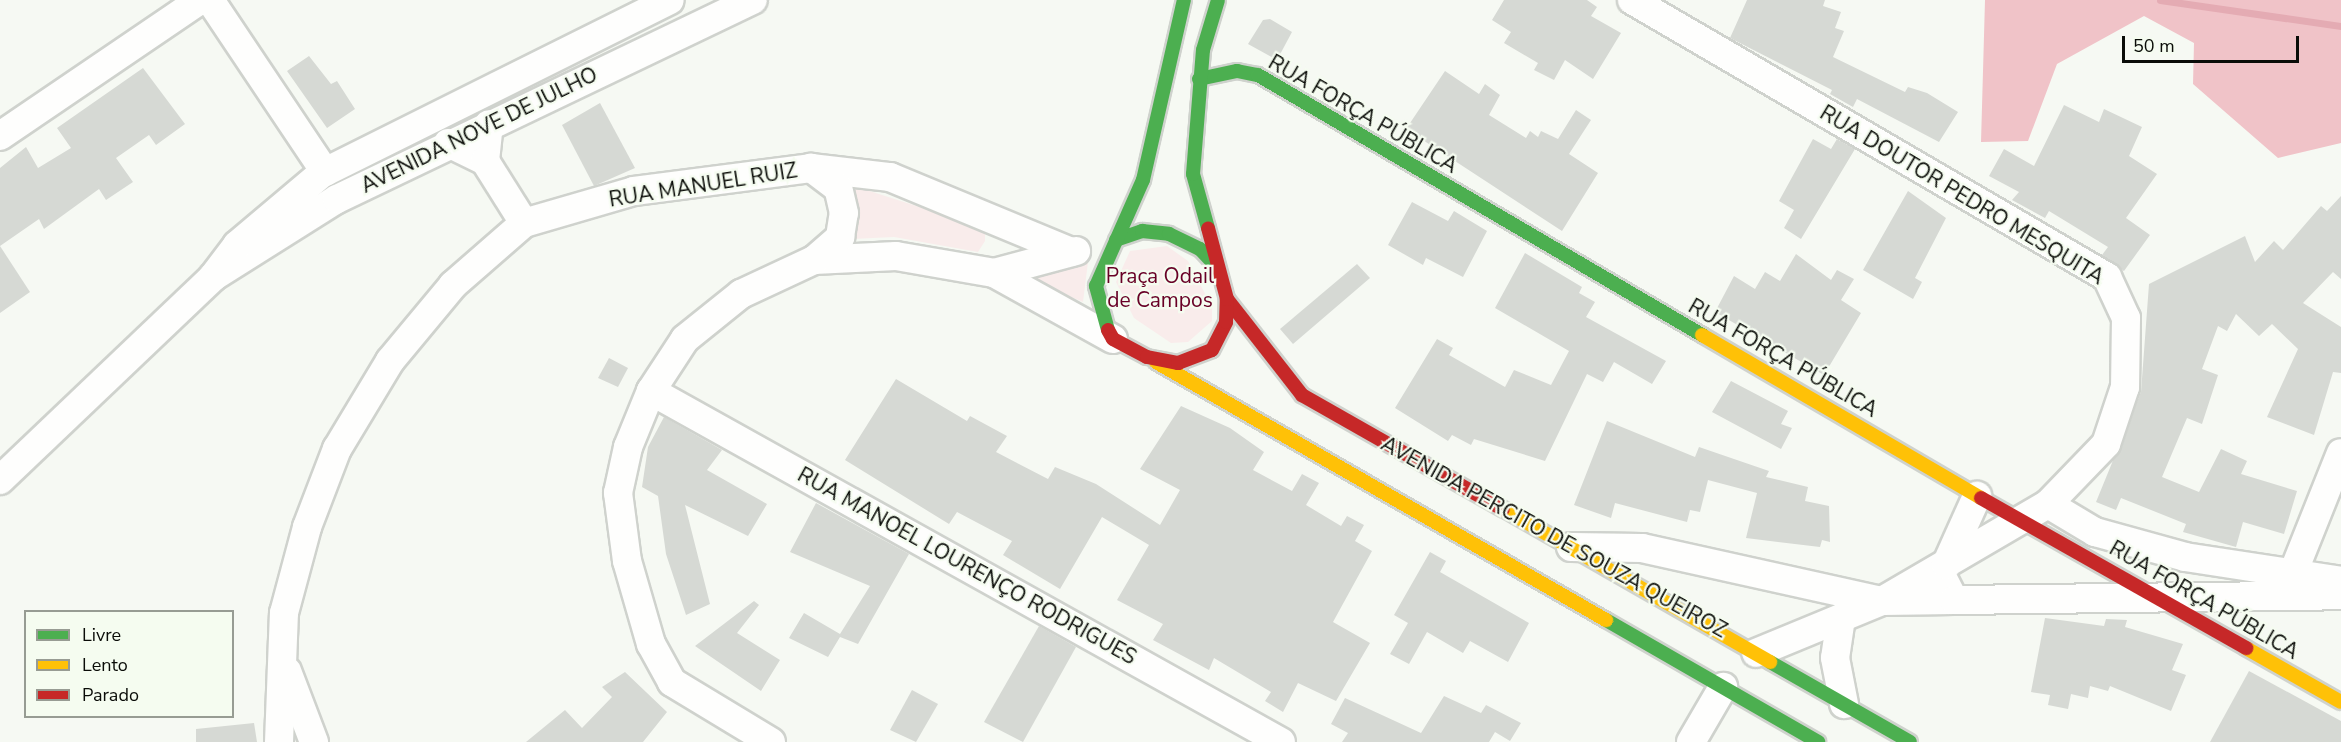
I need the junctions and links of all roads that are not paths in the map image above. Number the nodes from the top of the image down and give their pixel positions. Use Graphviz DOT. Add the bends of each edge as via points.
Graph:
graph roads {
  1 [pos="200,0"];
  2 [pos="210,0"];
  3 [pos="670,0"];
  4 [pos="753,0"];
  5 [pos="1184,0"];
  6 [pos="1218,0"];
  7 [pos="1632,0"];
  8 [pos="1199,79"];
  9 [pos="489,124"];
  10 [pos="0,136"];
  11 [pos="448,142"];
  12 [pos="485,161"];
  13 [pos="811,168"];
  14 [pos="322,174"];
  15 [pos="337,199"];
  16 [pos="524,223"];
  17 [pos="1116,240"];
  18 [pos="1071,252"];
  19 [pos="814,260"];
  20 [pos="1215,265"];
  21 [pos="994,273"];
  22 [pos="213,277"];
  23 [pos="1227,299"];
  24 [pos="1113,339"];
  25 [pos="1147,357"];
  26 [pos="651,391"];
  27 [pos="2341,453"];
  28 [pos="0,480"];
  29 [pos="1977,496"];
  30 [pos="2048,504"];
  31 [pos="2022,521"];
  32 [pos="1569,547"];
  33 [pos="1942,568"];
  34 [pos="2341,581"];
  35 [pos="2290,585"];
  36 [pos="2341,595"];
  37 [pos="1954,600"];
  38 [pos="1882,601"];
  39 [pos="2163,601"];
  40 [pos="1841,618"];
  41 [pos="280,643"];
  42 [pos="1756,652"];
  43 [pos="1723,687"];
  44 [pos="2341,702"];
  45 [pos="1844,704"];
  46 [pos="279,742"];
  47 [pos="314,742"];
  48 [pos="771,742"];
  49 [pos="1281,742"];
  50 [pos="1690,742"];
  51 [pos="1818,742"];
  52 [pos="1910,742"];
  1 -- 10 [label="street"];
  2 -- 14 [label="street"];
  3 -- 14 [label="street, AVENIDA NOVE DE JULHO"];
  4 -- 9 [label="street, AVENIDA NOVE DE JULHO"];
  5 -- 17 [label="main road" via="1143,180"];
  6 -- 8 [label="main road"];
  7 -- 30 [label="street, RUA DOUTOR PEDRO MESQUITA" via="2107,277 2126,318 2125,387 2106,444"];
  8 -- 20 [label="main road" via="1193,174"];
  8 -- 29 [label="main road, RUA FORÇA PÚBLICA" via="1238,71 1258,75"];
  9 -- 11 [label="street, AVENIDA NOVE DE JULHO"];
  9 -- 12 [label="street"];
  11 -- 12 [label="street"];
  11 -- 15 [label="street, AVENIDA NOVE DE JULHO"];
  12 -- 16 [label="street"];
  13 -- 16 [label="street, RUA MANUEL RUIZ" via="634,191"];
  13 -- 18 [label="street, RUA MANUEL RUIZ" via="890,177"];
  13 -- 19 [label="street" via="837,188 844,213 840,237"];
  14 -- 15 [label="street" via="315,184 321,198"];
  14 -- 22 [label="street, AVENIDA NOVE DE JULHO" via="237,245"];
  15 -- 22 [label="street, AVENIDA NOVE DE JULHO"];
  16 -- 41 [label="street, RUA MANUEL RUIZ" via="453,285 390,361 336,449 307,527"];
  17 -- 18 [label="street"];
  17 -- 20 [label="main road" via="1142,231 1162,233 1187,241"];
  17 -- 24 [label="main road" via="1096,286 1102,320"];
  18 -- 21 [label="street"];
  19 -- 21 [label="street" via="896,256"];
  19 -- 26 [label="street" via="741,294 685,339"];
  20 -- 23 [label="main road"];
  21 -- 24 [label="street"];
  22 -- 28 [label="street, AVENIDA NOVE DE JULHO"];
  23 -- 25 [label="main road" via="1222,336 1204,356 1178,363"];
  23 -- 32 [label="main road, AVENIDA PERCITO DE SOUZA QUEIROZ" via="1302,394"];
  24 -- 25 [label="main road"];
  25 -- 43 [label="main road, AVENIDA PERCITO DE SOUZA QUEIROZ"];
  26 -- 48 [label="street" via="628,447 618,493 627,561 651,644 672,682"];
  26 -- 49 [label="street, RUA MANOEL LOURENÇO RODRIGUES"];
  27 -- 35 [label="street"];
  29 -- 31 [label="main road, RUA FORÇA PÚBLICA"];
  29 -- 33 [label="street"];
  30 -- 31 [label="street, RUA DOUTOR PEDRO MESQUITA"];
  30 -- 35 [label="street" via="2095,532"];
  31 -- 33 [label="street, RUA DOUTOR PEDRO MESQUITA"];
  31 -- 39 [label="main road, RUA FORÇA PÚBLICA"];
  32 -- 38 [label="street" via="1642,548"];
  32 -- 42 [label="main road, AVENIDA PERCITO DE SOUZA QUEIROZ"];
  33 -- 37 [label="street"];
  33 -- 38 [label="street, RUA DOUTOR PEDRO MESQUITA"];
  34 -- 35 [label="street"];
  35 -- 36 [label="street"];
  35 -- 39 [label="street"];
  37 -- 38 [label="street"];
  37 -- 39 [label="street"];
  38 -- 40 [label="street, RUA DOUTOR PEDRO MESQUITA"];
  39 -- 44 [label="main road, RUA FORÇA PÚBLICA"];
  40 -- 42 [label="street, RUA DOUTOR PEDRO MESQUITA"];
  40 -- 45 [label="street" via="1835,658"];
  41 -- 46 [label="street, RUA MANUEL RUIZ"];
  41 -- 47 [label="street" via="295,698"];
  42 -- 45 [label="main road, AVENIDA PERCITO DE SOUZA QUEIROZ"];
  43 -- 50 [label="street"];
  43 -- 51 [label="main road, AVENIDA PERCITO DE SOUZA QUEIROZ"];
  45 -- 52 [label="main road, AVENIDA PERCITO DE SOUZA QUEIROZ"];
}
